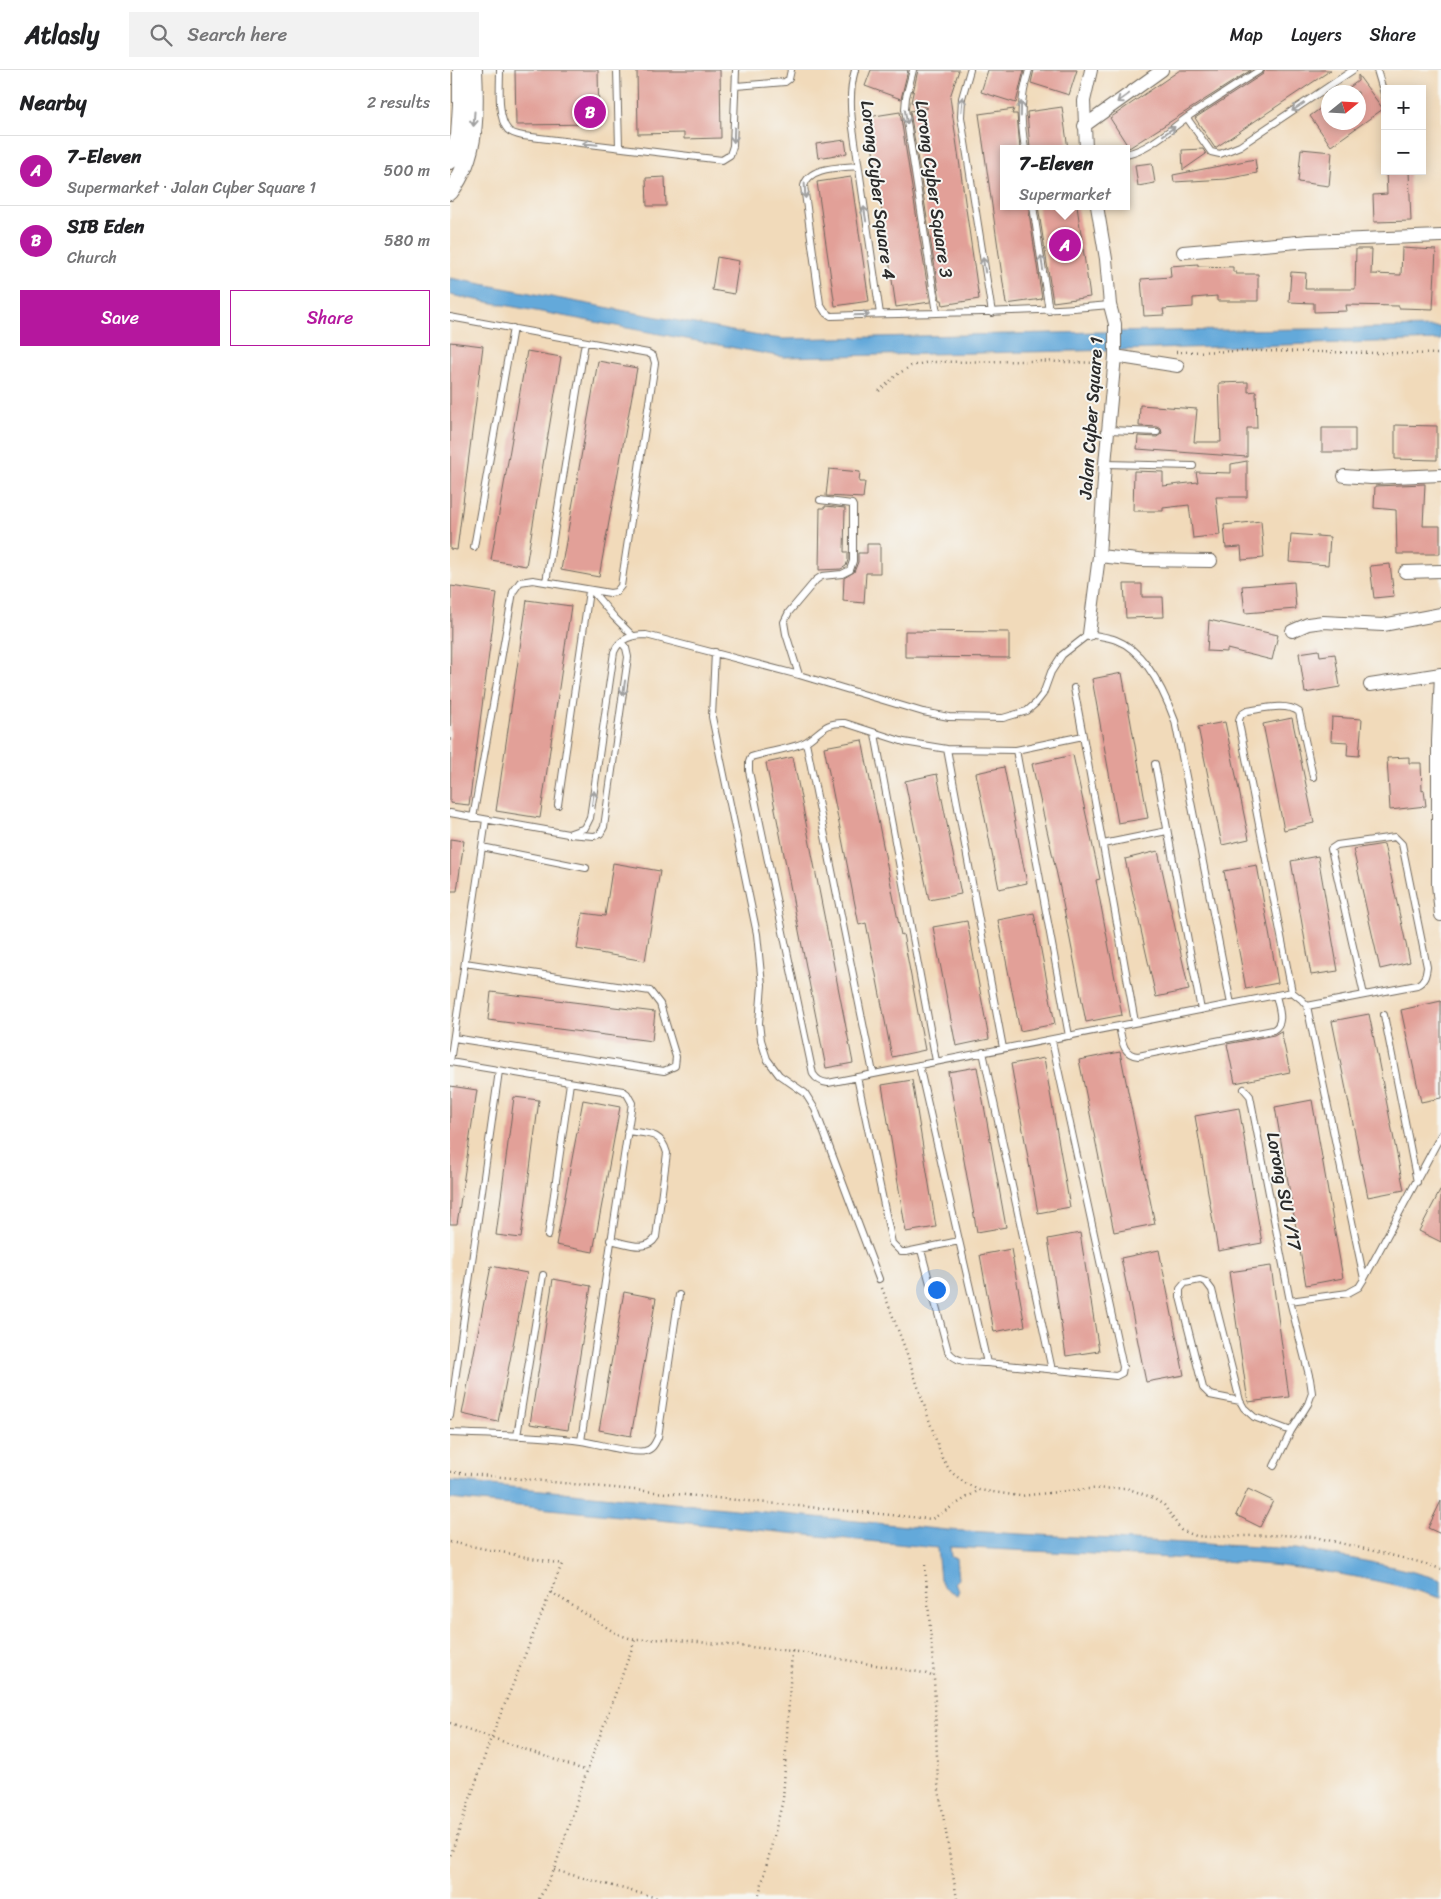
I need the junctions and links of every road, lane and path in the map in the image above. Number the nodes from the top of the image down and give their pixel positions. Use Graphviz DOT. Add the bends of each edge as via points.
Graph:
graph roads {
  1 [pos="461,70"];
  2 [pos="474,70"];
  3 [pos="500,70"];
  4 [pos="617,70"];
  5 [pos="736,70"];
  6 [pos="791,70"];
  7 [pos="855,70"];
  8 [pos="913,70"];
  9 [pos="970,70"];
  10 [pos="1029,70"];
  11 [pos="1092,70"];
  12 [pos="1162,70"];
  13 [pos="1260,70"];
  14 [pos="1353,70"];
  15 [pos="1377,70"];
  16 [pos="1382,85"];
  17 [pos="736,86"];
  18 [pos="1187,118"];
  19 [pos="1084,126"];
  20 [pos="1024,145"];
  21 [pos="1086,145"];
  22 [pos="618,147"];
  23 [pos="1130,153"];
  24 [pos="450,161"];
  25 [pos="858,166"];
  26 [pos="450,192"];
  27 [pos="1034,210"];
  28 [pos="1098,210"];
  29 [pos="1441,236"];
  30 [pos="1183,252"];
  31 [pos="1110,305"];
  32 [pos="1049,311"];
  33 [pos="937,313"];
  34 [pos="992,313"];
  35 [pos="880,314"];
  36 [pos="450,316"];
  37 [pos="513,328"];
  38 [pos="585,342"];
  39 [pos="1171,352"];
  40 [pos="1441,354"];
  41 [pos="1114,356"];
  42 [pos="1178,366"];
  43 [pos="879,391"];
  44 [pos="1109,430"];
  45 [pos="1157,432"];
  46 [pos="1105,464"];
  47 [pos="1193,466"];
  48 [pos="1441,475"];
  49 [pos="1344,476"];
  50 [pos="820,500"];
  51 [pos="474,548"];
  52 [pos="1099,556"];
  53 [pos="1211,561"];
  54 [pos="1441,570"];
  55 [pos="1405,572"];
  56 [pos="546,582"];
  57 [pos="591,591"];
  58 [pos="1441,614"];
  59 [pos="1292,632"];
  60 [pos="1089,634"];
  61 [pos="632,635"];
  62 [pos="621,642"];
  63 [pos="715,652"];
  64 [pos="799,674"];
  65 [pos="1441,674"];
  66 [pos="1370,684"];
  67 [pos="1074,688"];
  68 [pos="875,734"];
  69 [pos="1083,736"];
  70 [pos="806,742"];
  71 [pos="947,749"];
  72 [pos="1016,750"];
  73 [pos="1155,764"];
  74 [pos="1313,777"];
  75 [pos="558,805"];
  76 [pos="450,814"];
  77 [pos="473,818"];
  78 [pos="486,820"];
  79 [pos="1440,823"];
  80 [pos="1167,831"];
  81 [pos="568,834"];
  82 [pos="1103,844"];
  83 [pos="482,847"];
  84 [pos="586,868"];
  85 [pos="1441,916"];
  86 [pos="465,963"];
  87 [pos="1292,992"];
  88 [pos="1364,995"];
  89 [pos="1276,996"];
  90 [pos="1231,1004"];
  91 [pos="1307,1006"];
  92 [pos="1202,1010"];
  93 [pos="1384,1016"];
  94 [pos="1135,1022"];
  95 [pos="1119,1026"];
  96 [pos="1069,1036"];
  97 [pos="454,1038"];
  98 [pos="1052,1041"];
  99 [pos="1002,1048"];
  100 [pos="983,1052"];
  101 [pos="936,1061"];
  102 [pos="450,1062"];
  103 [pos="918,1065"];
  104 [pos="499,1071"];
  105 [pos="873,1074"];
  106 [pos="857,1077"];
  107 [pos="570,1083"];
  108 [pos="1244,1089"];
  109 [pos="627,1131"];
  110 [pos="1441,1135"];
  111 [pos="1417,1182"];
  112 [pos="548,1236"];
  113 [pos="610,1240"];
  114 [pos="959,1241"];
  115 [pos="922,1250"];
  116 [pos="543,1275"];
  117 [pos="879,1279"];
  118 [pos="1364,1279"];
  119 [pos="680,1294"];
  120 [pos="1290,1302"];
  121 [pos="987,1363"];
  122 [pos="1052,1370"];
  123 [pos="1240,1401"];
  124 [pos="450,1416"];
  125 [pos="1291,1431"];
  126 [pos="450,1433"];
  127 [pos="517,1436"];
  128 [pos="581,1441"];
  129 [pos="1274,1466"];
  130 [pos="450,1472"];
  131 [pos="979,1490"];
  132 [pos="450,1542"];
  133 [pos="925,1564"];
  134 [pos="1441,1570"];
  135 [pos="551,1592"];
  136 [pos="635,1640"];
  137 [pos="792,1651"];
  138 [pos="934,1677"];
  139 [pos="450,1723"];
  140 [pos="491,1738"];
  141 [pos="587,1771"];
  142 [pos="450,1858"];
  143 [pos="554,1870"];
  144 [pos="539,1899"];
  145 [pos="662,1899"];
  146 [pos="758,1899"];
  147 [pos="957,1899"];
  1 -- 24 [label="street" via="459,136"];
  2 -- 26 [label="street, one-way" via="476,105 473,133 466,163"];
  22 -- 3 [label="lane, one-way" via="522,136 508,130 501,113"];
  4 -- 22 [label="lane"];
  5 -- 17 [label="lane"];
  6 -- 17 [label="lane" via="785,82"];
  7 -- 25 [label="lane, Lorong Cyber Square 4" via="850,102"];
  8 -- 33 [label="lane, Lorong Cyber Square 3, one-way" via="905,109"];
  34 -- 9 [label="lane, one-way" via="961,117 962,98"];
  20 -- 10 [label="lane, one-way" via="1020,107"];
  11 -- 19 [label="street" via="1084,101"];
  12 -- 19 [label="street, one-way"];
  13 -- 18 [label="lane"];
  14 -- 18 [label="lane, one-way" via="1240,146 1220,154 1210,152"];
  15 -- 16 [label="lane"];
  17 -- 22 [label="lane, one-way" via="733,146 726,158"];
  23 -- 18 [label="lane, one-way" via="1154,142"];
  19 -- 21 [label="street"];
  35 -- 25 [label="lane, Lorong Cyber Square 4, one-way"];
  25 -- 35 [label="lane, one-way" via="816,172 806,179 804,186 820,304 822,310 831,316"];
  32 -- 27 [label="lane, one-way"];
  28 -- 31 [label="street, Jalan Cyber Square 1"];
  29 -- 30 [label="street" via="1309,241"];
  31 -- 32 [label="lane"];
  31 -- 41 [label="street, Jalan Cyber Square 1" via="1115,324"];
  32 -- 34 [label="lane"];
  33 -- 34 [label="lane"];
  33 -- 35 [label="lane"];
  36 -- 37 [label="lane"];
  37 -- 38 [label="lane"];
  37 -- 51 [label="lane"];
  38 -- 56 [label="lane"];
  38 -- 57 [label="lane" via="648,353 656,363 621,586 616,592"];
  39 -- 40 [label="path"];
  41 -- 42 [label="street"];
  41 -- 43 [label="path" via="929,362 898,374"];
  41 -- 44 [label="street, Jalan Cyber Square 1"];
  44 -- 45 [label="lane"];
  44 -- 46 [label="street, Jalan Cyber Square 1"];
  46 -- 47 [label="lane"];
  46 -- 52 [label="street, Jalan Cyber Square 1"];
  48 -- 49 [label="street"];
  50 -- 64 [label="lane" via="852,504 853,561 850,570 816,580 784,622"];
  52 -- 53 [label="street"];
  52 -- 60 [label="street, Jalan Cyber Square 1"];
  54 -- 55 [label="street"];
  56 -- 57 [label="lane"];
  56 -- 77 [label="lane" via="520,582 513,592"];
  57 -- 61 [label="lane"];
  57 -- 75 [label="lane"];
  58 -- 59 [label="street" via="1383,625 1322,622 1308,624"];
  60 -- 64 [label="lane" via="1062,655 1036,703 1027,711 1003,718 949,717 923,712"];
  60 -- 90 [label="lane" via="1117,640 1132,649 1157,682 1173,715"];
  61 -- 62 [label="lane"];
  61 -- 63 [label="lane" via="646,634"];
  81 -- 62 [label="lane, one-way" via="584,828 590,818 614,652"];
  62 -- 81 [label="lane, one-way" via="628,657 604,827 600,834 594,836"];
  63 -- 64 [label="lane"];
  63 -- 117 [label="lane" via="712,717 757,934 762,985 761,1040 767,1060 779,1076 805,1093 815,1108"];
  65 -- 66 [label="street"];
  65 -- 79 [label="street" via="1438,741"];
  67 -- 69 [label="lane"];
  68 -- 70 [label="lane" via="838,723 830,724"];
  68 -- 71 [label="lane"];
  68 -- 101 [label="lane"];
  69 -- 72 [label="lane"];
  69 -- 82 [label="lane"];
  70 -- 105 [label="lane"];
  70 -- 106 [label="lane" via="751,757 749,771 813,1074 817,1080 828,1083"];
  71 -- 72 [label="lane"];
  71 -- 99 [label="lane"];
  72 -- 96 [label="lane"];
  73 -- 80 [label="lane"];
  74 -- 87 [label="lane" via="1298,712 1294,708 1247,710 1242,713 1239,723"];
  76 -- 77 [label="lane"];
  77 -- 78 [label="lane"];
  78 -- 81 [label="lane"];
  78 -- 83 [label="lane"];
  79 -- 85 [label="street" via="1438,884"];
  80 -- 82 [label="lane"];
  80 -- 92 [label="lane"];
  82 -- 94 [label="lane"];
  83 -- 84 [label="lane"];
  83 -- 86 [label="lane"];
  86 -- 97 [label="lane"];
  86 -- 97 [label="lane" via="650,991 660,1004 676,1057 675,1066 664,1071"];
  87 -- 89 [label="lane"];
  87 -- 91 [label="lane"];
  88 -- 88 [label="lane" via="1331,849 1337,845 1395,837 1402,844 1427,967 1426,976 1416,985"];
  88 -- 91 [label="lane"];
  89 -- 90 [label="lane"];
  89 -- 95 [label="lane" via="1281,1019 1273,1030 1138,1056 1125,1051"];
  90 -- 92 [label="lane"];
  91 -- 118 [label="lane"];
  92 -- 94 [label="lane"];
  93 -- 111 [label="lane"];
  94 -- 95 [label="lane"];
  95 -- 96 [label="lane"];
  96 -- 98 [label="lane"];
  97 -- 102 [label="lane"];
  98 -- 99 [label="lane"];
  98 -- 122 [label="lane" via="1123,1367 1122,1373 1116,1376"];
  99 -- 100 [label="lane"];
  100 -- 101 [label="lane"];
  100 -- 122 [label="lane"];
  101 -- 103 [label="lane"];
  102 -- 104 [label="lane"];
  103 -- 105 [label="lane"];
  103 -- 114 [label="lane"];
  104 -- 107 [label="lane"];
  104 -- 124 [label="lane"];
  105 -- 106 [label="lane"];
  106 -- 115 [label="lane" via="892,1243 901,1252"];
  107 -- 109 [label="lane" via="627,1094 632,1103"];
  107 -- 112 [label="lane"];
  108 -- 120 [label="lane, Lorong SU 1/17" via="1250,1096"];
  109 -- 113 [label="lane"];
  109 -- 113 [label="lane" via="654,1134 664,1144 667,1153 656,1237 642,1246"];
  110 -- 111 [label="lane"];
  111 -- 118 [label="lane"];
  113 -- 128 [label="lane"];
  114 -- 115 [label="lane"];
  114 -- 121 [label="lane"];
  115 -- 121 [label="lane" via="948,1351 958,1360"];
  116 -- 127 [label="lane"];
  117 -- 131 [label="path" via="942,1458 951,1472"];
  118 -- 120 [label="lane" via="1359,1287 1348,1293"];
  119 -- 128 [label="lane" via="658,1437 653,1446 646,1451 634,1451"];
  120 -- 125 [label="lane, Lorong SU 1/17" via="1312,1393"];
  121 -- 122 [label="lane"];
  123 -- 123 [label="lane" via="1210,1395 1203,1388 1180,1297 1180,1289 1185,1283 1200,1280 1212,1290"];
  123 -- 125 [label="lane" via="1254,1417"];
  125 -- 129 [label="lane, Lorong SU 1/17"];
  126 -- 127 [label="lane"];
  127 -- 128 [label="lane"];
  130 -- 131 [label="path" via="932,1520"];
  131 -- 134 [label="path" via="1020,1496 1126,1488 1151,1497 1164,1506 1181,1530 1196,1536 1315,1537"];
  132 -- 135 [label="path" via="562,1564"];
  133 -- 138 [label="path"];
  135 -- 136 [label="path" via="617,1634"];
  135 -- 140 [label="path"];
  136 -- 137 [label="path" via="667,1639"];
  136 -- 141 [label="path"];
  137 -- 138 [label="path"];
  137 -- 146 [label="path" via="783,1800"];
  138 -- 147 [label="path" via="938,1784"];
  139 -- 140 [label="path"];
  140 -- 141 [label="path"];
  140 -- 142 [label="path"];
  141 -- 143 [label="path"];
  143 -- 144 [label="path"];
  143 -- 145 [label="path"];
}
